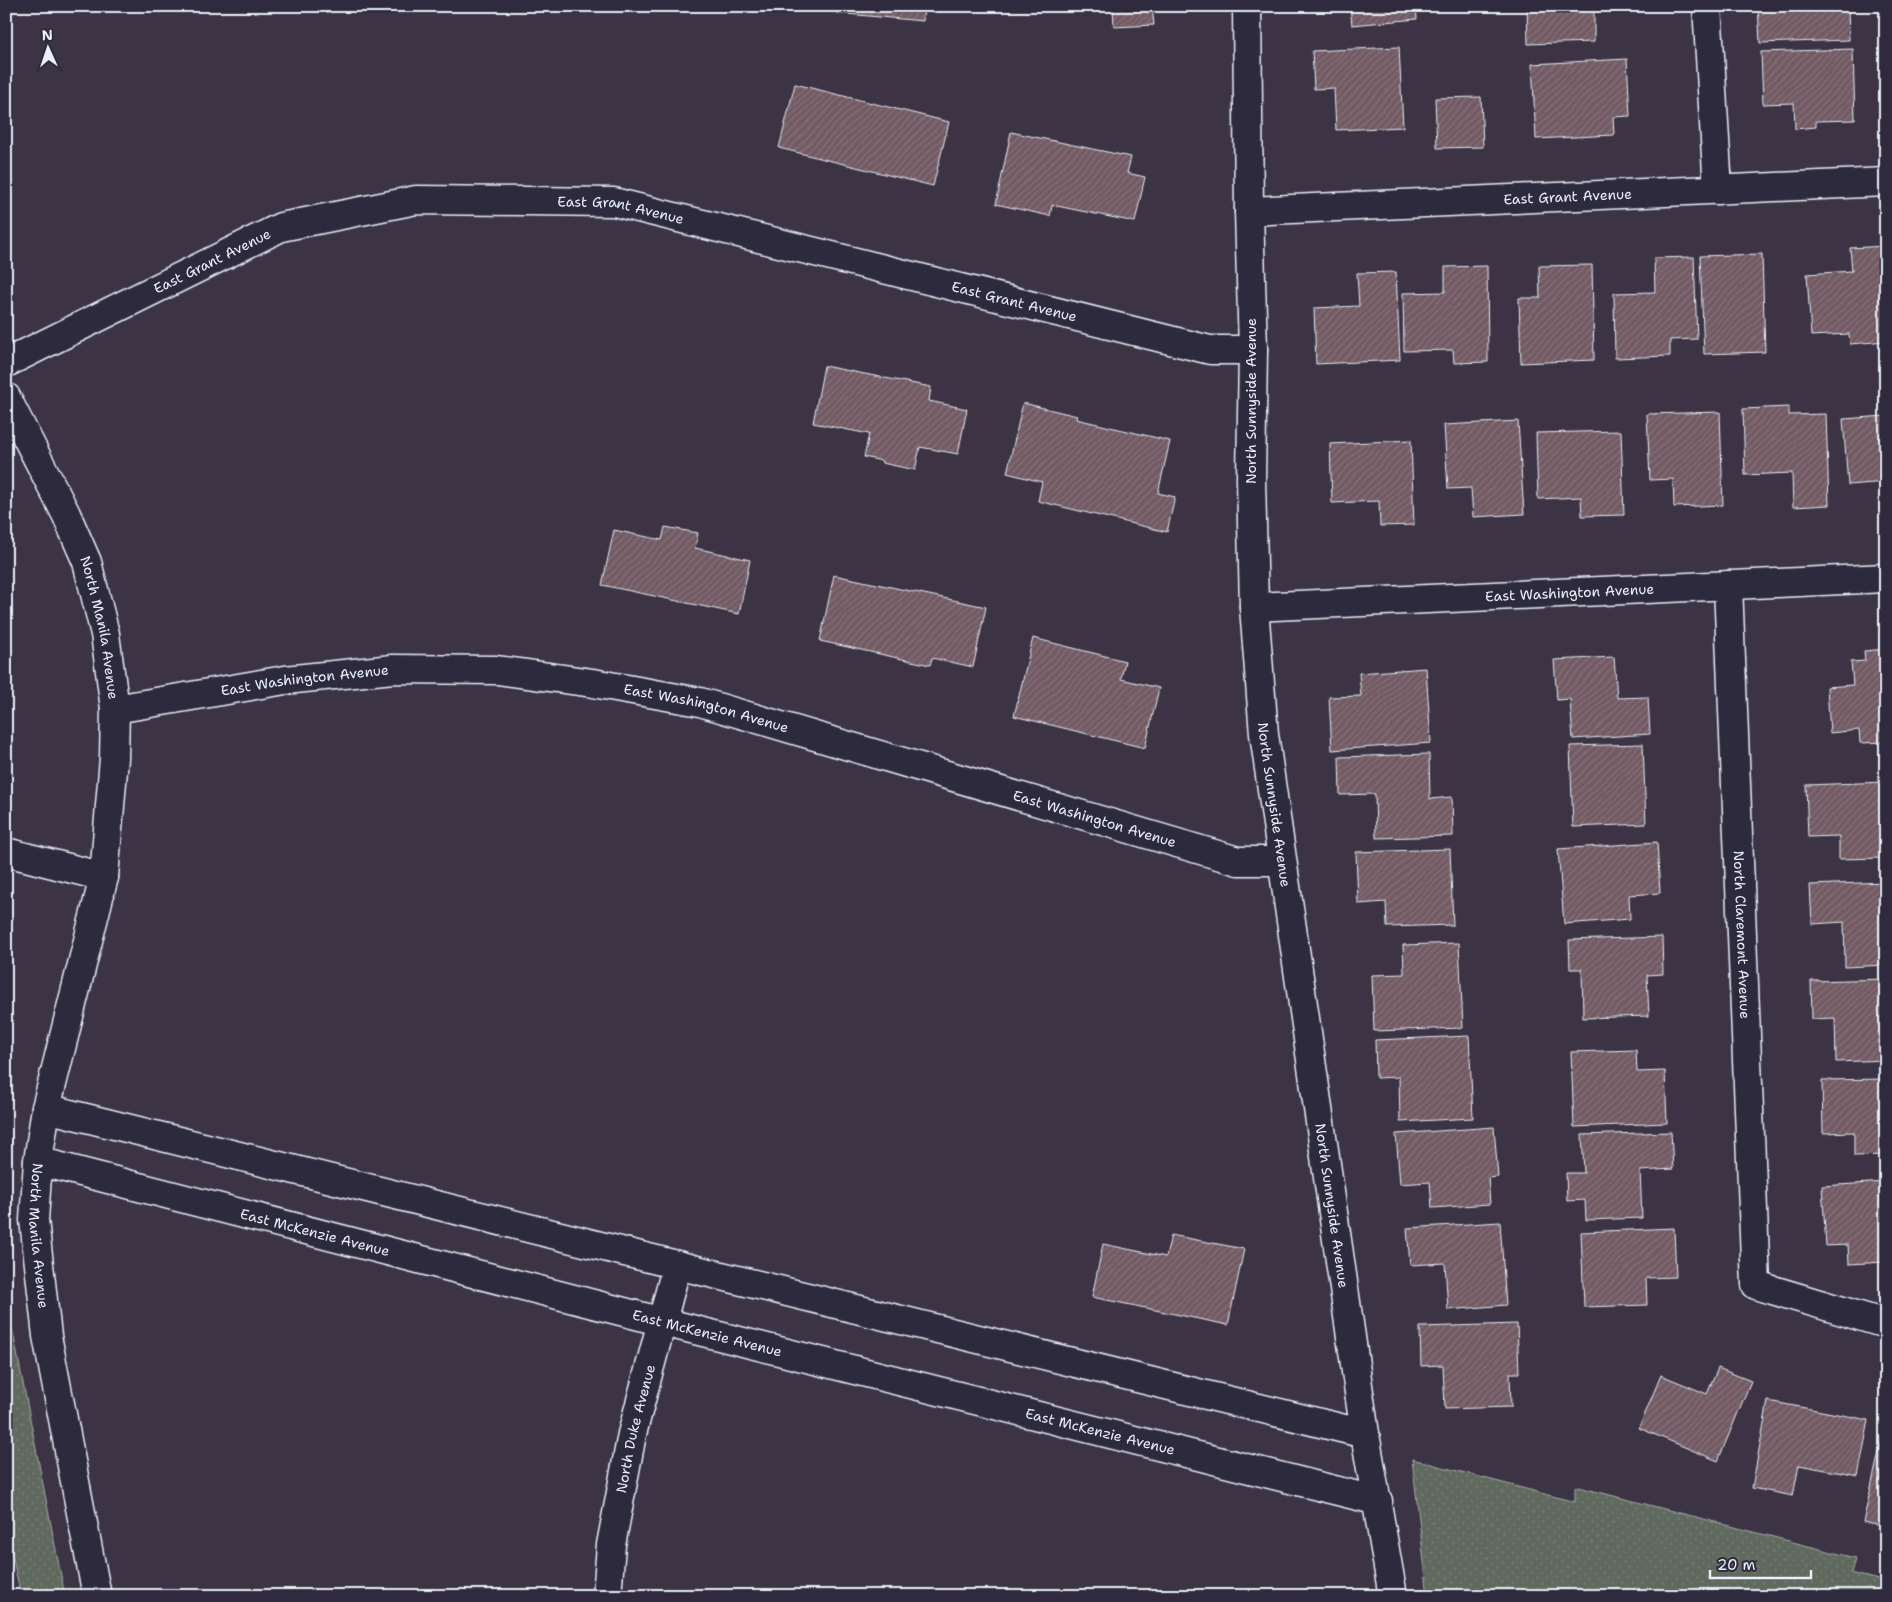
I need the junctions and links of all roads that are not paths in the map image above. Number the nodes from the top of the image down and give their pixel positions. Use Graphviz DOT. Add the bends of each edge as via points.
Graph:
graph roads {
  1 [pos="1247,6"];
  2 [pos="1707,6"];
  3 [pos="1886,182"];
  4 [pos="1718,190"];
  5 [pos="1249,211"];
  6 [pos="1253,350"];
  7 [pos="6,363"];
  8 [pos="6,397"];
  9 [pos="1886,578"];
  10 [pos="1728,585"];
  11 [pos="1254,607"];
  12 [pos="115,709"];
  13 [pos="6,852"];
  14 [pos="1281,860"];
  15 [pos="104,877"];
  16 [pos="46,1108"];
  17 [pos="38,1161"];
  18 [pos="677,1266"];
  19 [pos="663,1322"];
  20 [pos="1886,1324"];
  21 [pos="1365,1434"];
  22 [pos="1378,1501"];
  23 [pos="97,1596"];
  24 [pos="607,1596"];
  25 [pos="1393,1596"];
  1 -- 5 [label="street, North Sunnyside Avenue"];
  2 -- 4 [label="street"];
  3 -- 4 [label="street, East Grant Avenue"];
  4 -- 5 [label="street, East Grant Avenue"];
  5 -- 6 [label="street, North Sunnyside Avenue"];
  6 -- 7 [label="street, East Grant Avenue" via="1210,350 614,202 416,200 280,227"];
  6 -- 11 [label="street, North Sunnyside Avenue" via="1251,479"];
  8 -- 12 [label="street, North Manila Avenue" via="87,562 105,634"];
  9 -- 10 [label="street, East Washington Avenue"];
  10 -- 11 [label="street, East Washington Avenue"];
  10 -- 20 [label="street, North Claremont Avenue" via="1756,1285"];
  11 -- 14 [label="street, North Sunnyside Avenue" via="1264,734"];
  12 -- 14 [label="street, East Washington Avenue" via="305,678 393,669 497,670 700,702 1238,861"];
  12 -- 15 [label="street, North Manila Avenue" via="114,768"];
  13 -- 15 [label="street"];
  14 -- 21 [label="street, North Sunnyside Avenue"];
  15 -- 16 [label="street, North Manila Avenue"];
  16 -- 17 [label="street, North Manila Avenue"];
  16 -- 18 [label="street"];
  17 -- 19 [label="street, East McKenzie Avenue"];
  17 -- 23 [label="street, North Manila Avenue" via="34,1220 47,1336"];
  18 -- 19 [label="street, North Duke Avenue"];
  18 -- 21 [label="street"];
  19 -- 22 [label="street, East McKenzie Avenue"];
  19 -- 24 [label="street, North Duke Avenue" via="632,1434 611,1545"];
  21 -- 22 [label="street, North Sunnyside Avenue"];
  22 -- 25 [label="street, North Sunnyside Avenue"];
}
